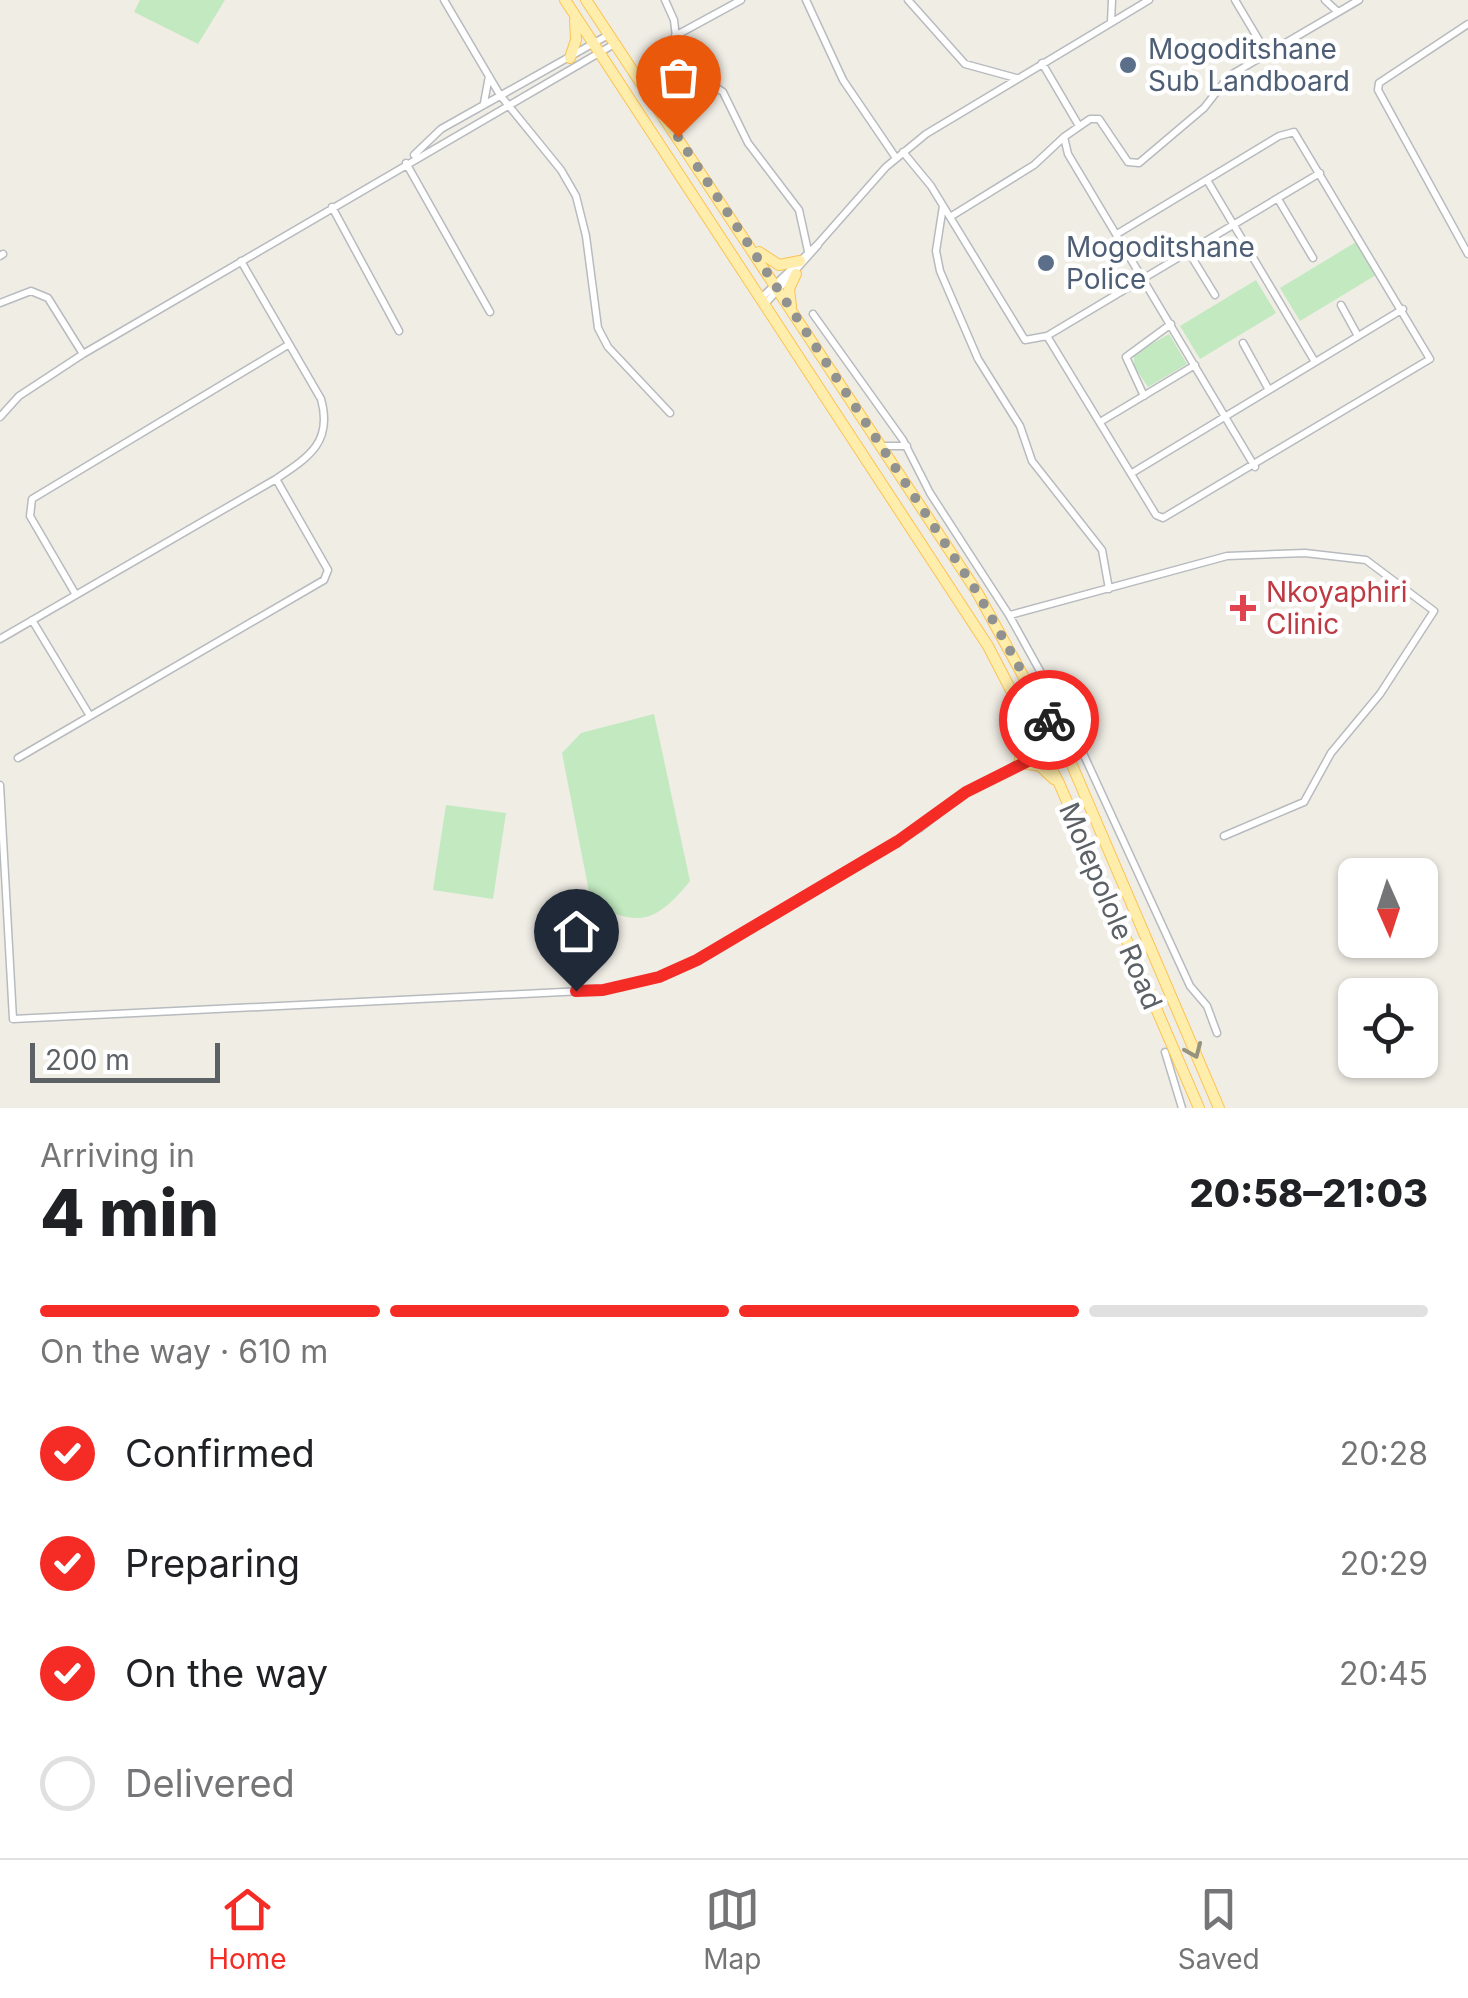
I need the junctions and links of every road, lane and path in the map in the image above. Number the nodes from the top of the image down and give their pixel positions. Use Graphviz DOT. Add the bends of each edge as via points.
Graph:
graph roads {
  1 [pos="444,0"];
  2 [pos="565,0"];
  3 [pos="586,0"];
  4 [pos="666,0"];
  5 [pos="742,0"];
  6 [pos="806,0"];
  7 [pos="908,0"];
  8 [pos="1112,0"];
  9 [pos="1149,0"];
  10 [pos="1235,0"];
  11 [pos="1325,0"];
  12 [pos="1358,0"];
  13 [pos="1338,12"];
  14 [pos="574,14"];
  15 [pos="1111,23"];
  16 [pos="1468,24"];
  17 [pos="675,36"];
  18 [pos="614,39"];
  19 [pos="596,48"];
  20 [pos="1266,52"];
  21 [pos="566,61"];
  22 [pos="1042,63"];
  23 [pos="566,72"];
  24 [pos="489,76"];
  25 [pos="1017,78"];
  26 [pos="500,95"];
  27 [pos="484,104"];
  28 [pos="508,104"];
  29 [pos="1079,126"];
  30 [pos="1064,136"];
  31 [pos="900,155"];
  32 [pos="406,163"];
  33 [pos="1320,173"];
  34 [pos="1207,180"];
  35 [pos="1278,200"];
  36 [pos="943,206"];
  37 [pos="332,207"];
  38 [pos="950,216"];
  39 [pos="1232,225"];
  40 [pos="1117,234"];
  41 [pos="748,241"];
  42 [pos="818,244"];
  43 [pos="1188,251"];
  44 [pos="1468,254"];
  45 [pos="804,257"];
  46 [pos="1313,258"];
  47 [pos="241,261"];
  48 [pos="796,274"];
  49 [pos="1143,278"];
  50 [pos="777,289"];
  51 [pos="1215,295"];
  52 [pos="764,301"];
  53 [pos="0,303"];
  54 [pos="1341,305"];
  55 [pos="1403,309"];
  56 [pos="490,312"];
  57 [pos="792,312"];
  58 [pos="812,314"];
  59 [pos="1170,324"];
  60 [pos="399,331"];
  61 [pos="1047,336"];
  62 [pos="1358,336"];
  63 [pos="1243,343"];
  64 [pos="288,345"];
  65 [pos="83,354"];
  66 [pos="1315,362"];
  67 [pos="1195,365"];
  68 [pos="1269,390"];
  69 [pos="1144,396"];
  70 [pos="670,413"];
  71 [pos="0,416"];
  72 [pos="1225,416"];
  73 [pos="1100,422"];
  74 [pos="880,446"];
  75 [pos="904,447"];
  76 [pos="1255,467"];
  77 [pos="895,468"];
  78 [pos="1132,473"];
  79 [pos="276,479"];
  80 [pos="1109,589"];
  81 [pos="76,594"];
  82 [pos="1010,615"];
  83 [pos="32,620"];
  84 [pos="0,639"];
  85 [pos="90,716"];
  86 [pos="1026,718"];
  87 [pos="1060,741"];
  88 [pos="1043,750"];
  89 [pos="18,758"];
  90 [pos="1021,761"];
  91 [pos="1059,783"];
  92 [pos="0,784"];
  93 [pos="1224,836"];
  94 [pos="3,886"];
  95 [pos="1217,1033"];
  96 [pos="1165,1052"];
  97 [pos="1182,1108"];
  98 [pos="1200,1108"];
  99 [pos="1220,1108"];
  1 -- 24 [label="street"];
  2 -- 14 [label="main road, Molepolole Road"];
  3 -- 18 [label="main road, Molepolole Road"];
  4 -- 17 [label="street"];
  5 -- 17 [label="street"];
  6 -- 31 [label="street" via="855,100"];
  7 -- 25 [label="street" via="965,64"];
  8 -- 15 [label="street"];
  9 -- 15 [label="street"];
  10 -- 20 [label="street"];
  11 -- 13 [label="street"];
  12 -- 13 [label="street"];
  13 -- 20 [label="street"];
  14 -- 19 [label="main road, Molepolole Road"];
  14 -- 21 [label="main road" via="576,40"];
  15 -- 22 [label="street"];
  16 -- 44 [label="street" via="1378,90"];
  17 -- 45 [label="street" via="679,63 723,92 748,142 792,196 805,224"];
  18 -- 19 [label="street"];
  18 -- 41 [label="main road, Molepolole Road"];
  19 -- 21 [label="street"];
  19 -- 23 [label="street"];
  19 -- 52 [label="main road, Molepolole Road"];
  20 -- 29 [label="street" via="1229,76 1204,108 1139,163 1128,162 1099,119"];
  21 -- 23 [label="street"];
  21 -- 26 [label="street"];
  22 -- 25 [label="street"];
  22 -- 29 [label="street"];
  23 -- 28 [label="street"];
  24 -- 26 [label="street"];
  24 -- 27 [label="street"];
  25 -- 31 [label="street"];
  26 -- 27 [label="street"];
  26 -- 28 [label="street"];
  27 -- 32 [label="street" via="441,129"];
  28 -- 32 [label="street"];
  28 -- 70 [label="street" via="576,196 598,328"];
  29 -- 30 [label="street"];
  30 -- 38 [label="street" via="1034,165"];
  30 -- 40 [label="street" via="1068,154"];
  31 -- 36 [label="street"];
  31 -- 42 [label="street"];
  32 -- 37 [label="street"];
  32 -- 56 [label="street"];
  33 -- 34 [label="street" via="1299,135 1288,132"];
  33 -- 35 [label="street"];
  33 -- 55 [label="street"];
  34 -- 39 [label="street"];
  34 -- 40 [label="street"];
  35 -- 39 [label="street"];
  35 -- 46 [label="street"];
  36 -- 38 [label="street"];
  36 -- 80 [label="street" via="940,272 1032,461 1102,550"];
  37 -- 47 [label="street"];
  37 -- 60 [label="street"];
  38 -- 61 [label="street" via="1018,333 1025,340"];
  39 -- 43 [label="street"];
  39 -- 66 [label="street"];
  40 -- 49 [label="street"];
  41 -- 45 [label="main road" via="778,265"];
  41 -- 50 [label="main road, Molepolole Road"];
  42 -- 45 [label="street"];
  42 -- 48 [label="street"];
  43 -- 49 [label="street"];
  43 -- 51 [label="street"];
  45 -- 50 [label="street"];
  47 -- 64 [label="street"];
  47 -- 65 [label="street"];
  48 -- 50 [label="street"];
  48 -- 57 [label="main road" via="788,294"];
  49 -- 59 [label="street"];
  49 -- 61 [label="street"];
  50 -- 52 [label="street"];
  50 -- 57 [label="main road, Molepolole Road"];
  52 -- 86 [label="main road, Molepolole Road" via="926,548"];
  53 -- 65 [label="street" via="31,291 48,298"];
  54 -- 62 [label="street"];
  55 -- 62 [label="street"];
  55 -- 76 [label="street" via="1430,354 1426,366"];
  57 -- 74 [label="main road, Molepolole Road"];
  58 -- 75 [label="street"];
  59 -- 67 [label="street"];
  59 -- 69 [label="street" via="1126,358"];
  61 -- 73 [label="street"];
  62 -- 66 [label="street"];
  63 -- 68 [label="street"];
  64 -- 79 [label="street" via="326,416 317,449"];
  64 -- 81 [label="street" via="32,499 30,516"];
  65 -- 71 [label="street" via="18,396"];
  66 -- 68 [label="street"];
  67 -- 69 [label="street"];
  67 -- 72 [label="street"];
  68 -- 72 [label="street"];
  69 -- 73 [label="street"];
  72 -- 76 [label="street"];
  72 -- 78 [label="street"];
  73 -- 78 [label="street"];
  74 -- 75 [label="street"];
  74 -- 77 [label="main road, Molepolole Road"];
  75 -- 77 [label="street"];
  75 -- 82 [label="street"];
  76 -- 78 [label="street" via="1163,518"];
  77 -- 87 [label="main road, Molepolole Road" via="977,592"];
  79 -- 81 [label="street"];
  79 -- 85 [label="street" via="328,570 324,580"];
  80 -- 82 [label="street"];
  80 -- 93 [label="street" via="1227,556 1347,555 1389,573 1434,611 1380,694 1331,753 1304,802"];
  81 -- 83 [label="street"];
  82 -- 95 [label="street"];
  83 -- 84 [label="street"];
  83 -- 85 [label="street"];
  85 -- 89 [label="street"];
  86 -- 88 [label="main road, Molepolole Road"];
  86 -- 90 [label="main road"];
  87 -- 88 [label="street"];
  87 -- 99 [label="main road, Molepolole Road, one-way"];
  88 -- 90 [label="street"];
  88 -- 91 [label="main road, Molepolole Road"];
  90 -- 91 [label="main road" via="1040,766"];
  90 -- 94 [label="street" via="697,960 603,990 13,1019"];
  91 -- 98 [label="main road, Molepolole Road"];
  92 -- 94 [label="street"];
  96 -- 97 [label="street"];
}
